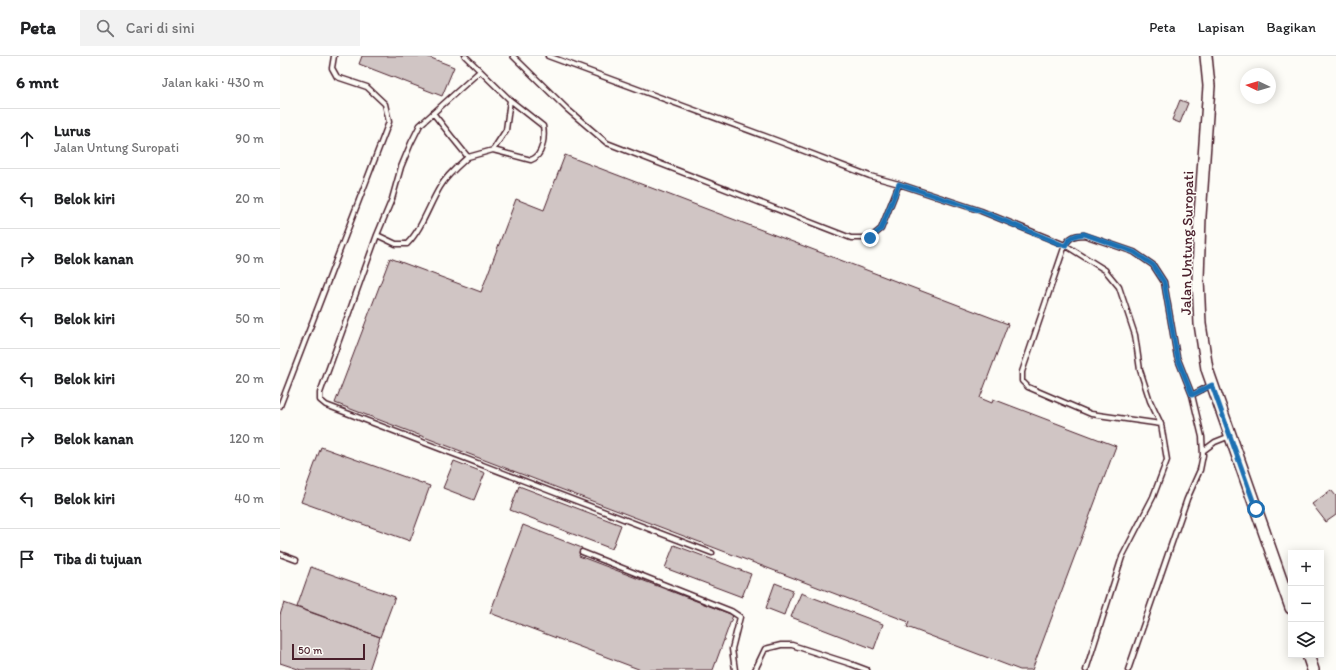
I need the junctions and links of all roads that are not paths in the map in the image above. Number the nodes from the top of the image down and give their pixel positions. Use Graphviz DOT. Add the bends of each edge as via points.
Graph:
graph roads {
  1 [pos="334,56"];
  2 [pos="465,56"];
  3 [pos="513,56"];
  4 [pos="548,56"];
  5 [pos="1206,56"];
  6 [pos="480,71"];
  7 [pos="510,100"];
  8 [pos="433,113"];
  9 [pos="493,150"];
  10 [pos="468,157"];
  11 [pos="899,184"];
  12 [pos="377,235"];
  13 [pos="1065,246"];
  14 [pos="1212,385"];
  15 [pos="1192,395"];
  16 [pos="280,406"];
  17 [pos="1161,424"];
  18 [pos="1230,436"];
  19 [pos="1203,451"];
  20 [pos="582,552"];
  21 [pos="712,553"];
  22 [pos="280,554"];
  23 [pos="296,560"];
  24 [pos="1288,600"];
  25 [pos="1309,658"];
  26 [pos="735,670"];
  27 [pos="756,670"];
  28 [pos="867,670"];
  29 [pos="1086,670"];
  30 [pos="1128,670"];
  31 [pos="1313,670"];
  1 -- 16 [label="lane" via="332,68 337,77 366,87 386,104 389,122"];
  2 -- 6 [label="lane"];
  3 -- 11 [label="lane" via="567,109 608,143 851,238 870,238 881,229"];
  4 -- 11 [label="lane" via="870,176"];
  5 -- 14 [label="main road, Jalan Untung Suropati" via="1208,86 1198,279 1200,324"];
  6 -- 7 [label="lane"];
  6 -- 8 [label="lane"];
  7 -- 9 [label="lane" via="506,130"];
  7 -- 9 [label="lane" via="543,126 540,152 531,160"];
  8 -- 10 [label="lane"];
  8 -- 12 [label="lane" via="420,126 411,143"];
  9 -- 10 [label="lane"];
  10 -- 12 [label="lane" via="441,185 415,236 407,244 396,244"];
  11 -- 13 [label="lane" via="981,211"];
  12 -- 21 [label="lane" via="320,392 320,400 333,408"];
  13 -- 15 [label="lane" via="1069,238 1084,234 1134,252 1153,265 1164,282 1177,357"];
  13 -- 17 [label="lane" via="1105,270 1119,287 1135,335 1140,370"];
  13 -- 17 [label="lane" via="1022,372 1022,381 1028,387 1092,414"];
  14 -- 15 [label="lane"];
  14 -- 18 [label="main road, Jalan Untung Suropati"];
  15 -- 19 [label="lane"];
  17 -- 29 [label="lane" via="1167,460 1153,498 1122,557"];
  18 -- 19 [label="lane" via="1215,442"];
  18 -- 24 [label="main road, Jalan Untung Suropati"];
  19 -- 30 [label="lane" via="1200,470 1187,499"];
  20 -- 26 [label="lane" via="731,611 740,617 732,650"];
  22 -- 23 [label="lane"];
  25 -- 31 [label="main road"];
  27 -- 28 [label="lane" via="765,649 792,645"];
}
